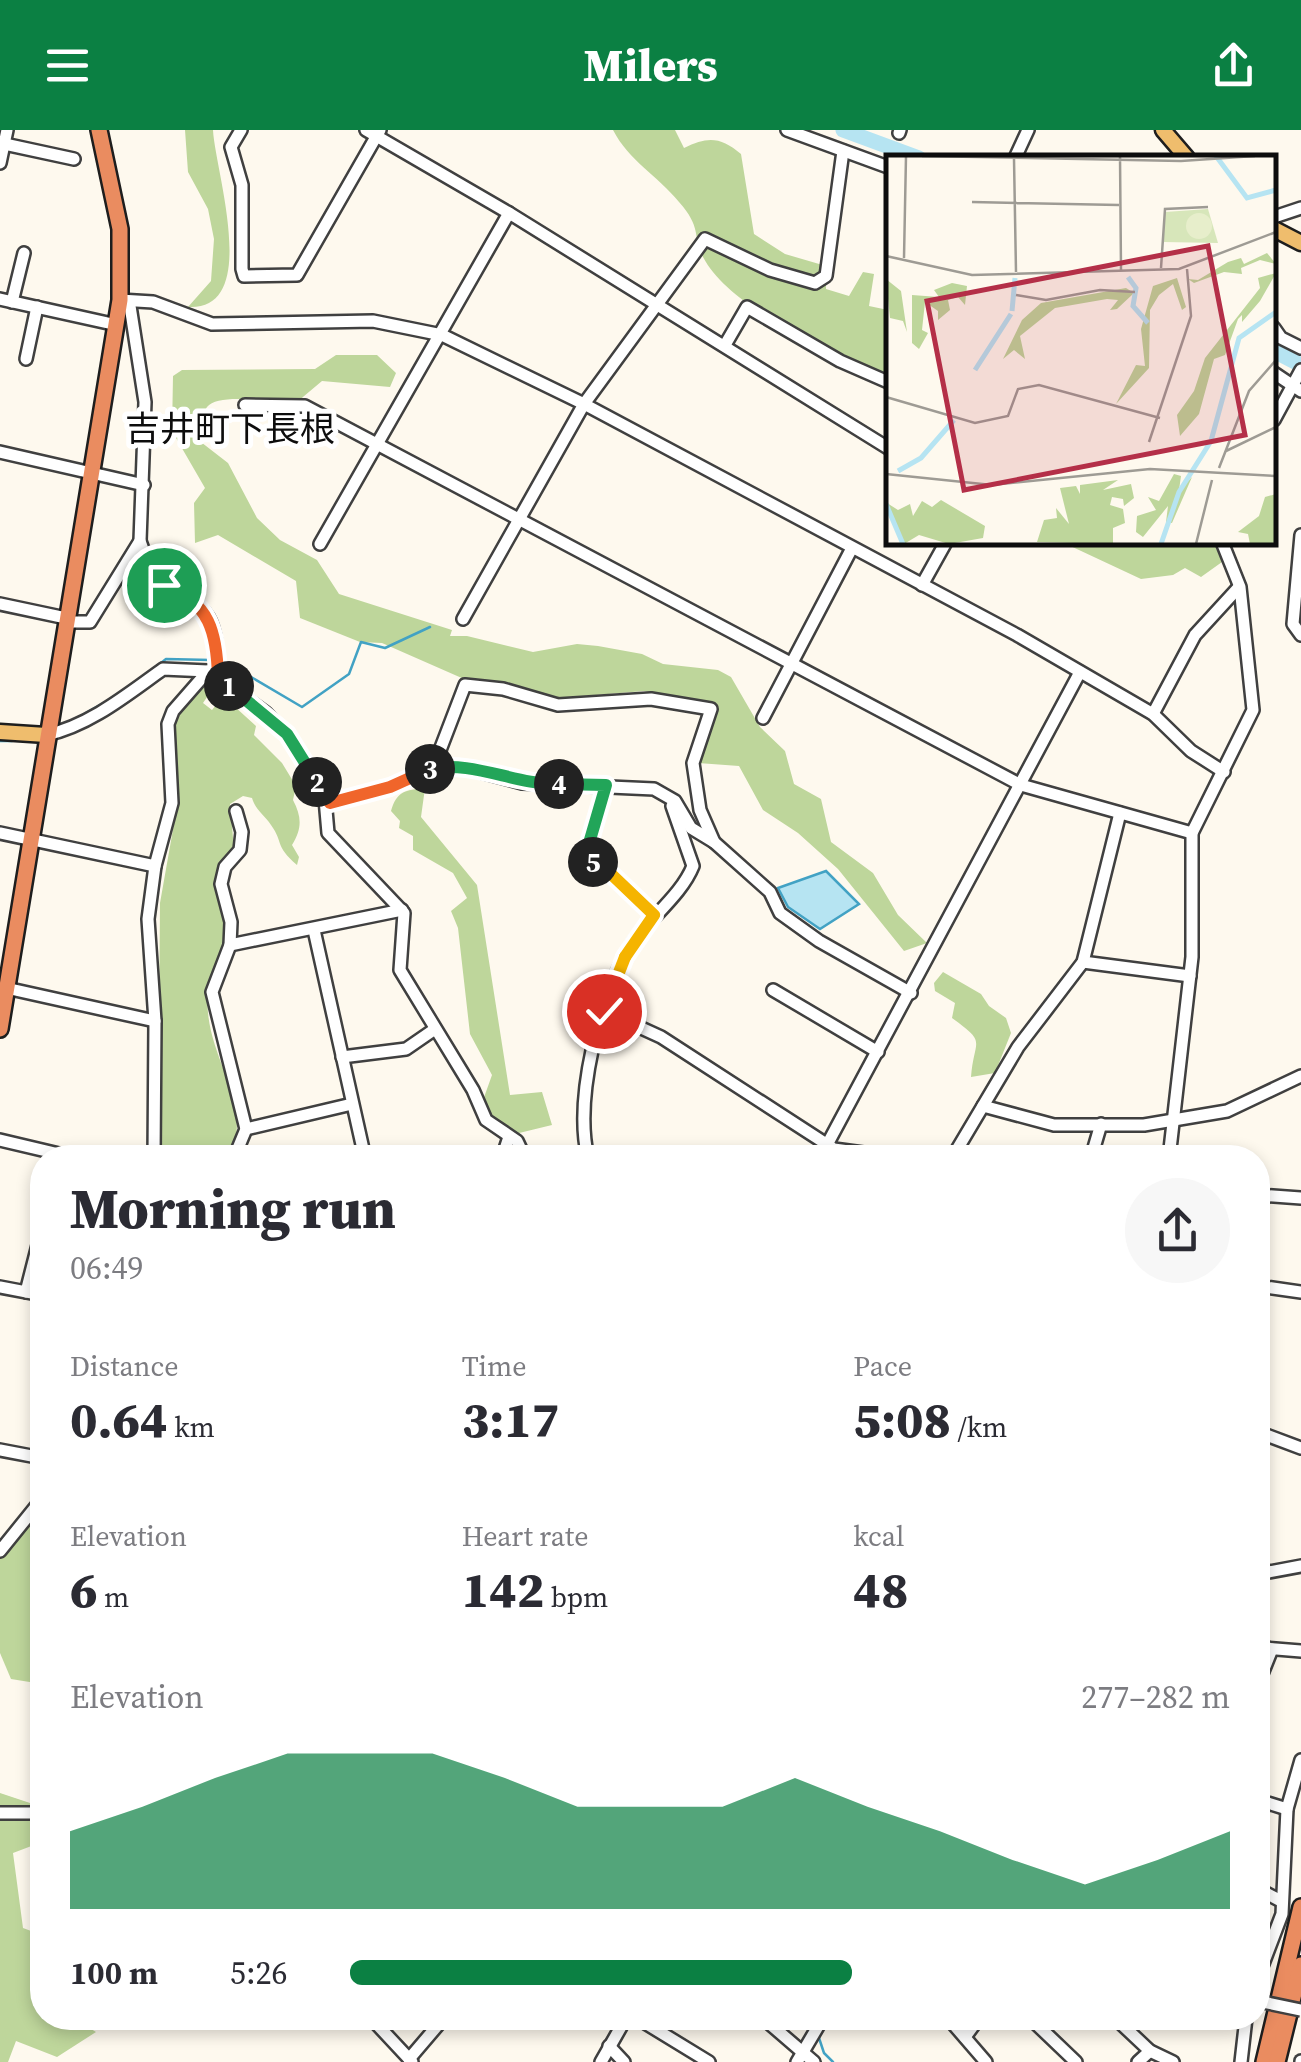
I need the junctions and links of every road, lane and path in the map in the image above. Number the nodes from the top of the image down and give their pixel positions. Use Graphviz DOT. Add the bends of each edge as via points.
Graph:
graph roads {
  1 [pos="7,130"];
  2 [pos="99,130"];
  3 [pos="241,130"];
  4 [pos="786,130"];
  5 [pos="1028,130"];
  6 [pos="1163,130"];
  7 [pos="374,132"];
  8 [pos="807,133"];
  9 [pos="1175,142"];
  10 [pos="2,144"];
  11 [pos="843,151"];
  12 [pos="1017,155"];
  13 [pos="1167,155"];
  14 [pos="1185,155"];
  15 [pos="74,160"];
  16 [pos="0,163"];
  17 [pos="886,166"];
  18 [pos="1301,208"];
  19 [pos="509,213"];
  20 [pos="1276,216"];
  21 [pos="1276,230"];
  22 [pos="1301,242"];
  23 [pos="24,253"];
  24 [pos="6,300"];
  25 [pos="125,303"];
  26 [pos="660,306"];
  27 [pos="37,307"];
  28 [pos="117,325"];
  29 [pos="1276,331"];
  30 [pos="440,334"];
  31 [pos="724,346"];
  32 [pos="1301,348"];
  33 [pos="26,359"];
  34 [pos="1301,370"];
  35 [pos="1276,374"];
  36 [pos="886,381"];
  37 [pos="1298,388"];
  38 [pos="584,404"];
  39 [pos="245,405"];
  40 [pos="1276,417"];
  41 [pos="376,443"];
  42 [pos="886,447"];
  43 [pos="0,452"];
  44 [pos="93,474"];
  45 [pos="144,485"];
  46 [pos="521,517"];
  47 [pos="1301,534"];
  48 [pos="140,541"];
  49 [pos="320,544"];
  50 [pos="944,545"];
  51 [pos="1223,545"];
  52 [pos="852,548"];
  53 [pos="922,585"];
  54 [pos="1240,587"];
  55 [pos="0,604"];
  56 [pos="463,619"];
  57 [pos="66,620"];
  58 [pos="1301,636"];
  59 [pos="790,663"];
  60 [pos="1080,672"];
  61 [pos="213,674"];
  62 [pos="1153,714"];
  63 [pos="764,718"];
  64 [pos="0,732"];
  65 [pos="46,735"];
  66 [pos="1224,772"];
  67 [pos="606,785"];
  68 [pos="1021,786"];
  69 [pos="390,787"];
  70 [pos="668,795"];
  71 [pos="324,799"];
  72 [pos="236,811"];
  73 [pos="1120,813"];
  74 [pos="0,833"];
  75 [pos="1192,833"];
  76 [pos="31,840"];
  77 [pos="714,842"];
  78 [pos="154,866"];
  79 [pos="402,910"];
  80 [pos="654,915"];
  81 [pos="314,930"];
  82 [pos="230,945"];
  83 [pos="1083,962"];
  84 [pos="1190,976"];
  85 [pos="6,988"];
  86 [pos="774,990"];
  87 [pos="911,993"];
  88 [pos="604,1011"];
  89 [pos="154,1021"];
  90 [pos="0,1029"];
  91 [pos="435,1029"];
  92 [pos="878,1052"];
  93 [pos="342,1058"];
  94 [pos="1301,1076"];
  95 [pos="352,1104"];
  96 [pos="983,1106"];
  97 [pos="1174,1120"];
  98 [pos="1101,1124"];
  99 [pos="246,1129"];
  100 [pos="509,1137"];
  101 [pos="0,1140"];
  102 [pos="828,1143"];
  103 [pos="154,1145"];
  104 [pos="239,1145"];
  105 [pos="362,1145"];
  106 [pos="506,1145"];
  107 [pos="515,1145"];
  108 [pos="584,1145"];
  109 [pos="832,1145"];
  110 [pos="960,1145"];
  111 [pos="1095,1145"];
  112 [pos="1171,1145"];
  113 [pos="30,1147"];
  114 [pos="1270,1196"];
  115 [pos="1301,1198"];
  116 [pos="30,1276"];
  117 [pos="0,1287"];
  118 [pos="1270,1288"];
  119 [pos="26,1292"];
  120 [pos="1301,1292"];
  121 [pos="30,1293"];
  122 [pos="1270,1436"];
  123 [pos="1301,1448"];
  124 [pos="0,1450"];
  125 [pos="30,1456"];
  126 [pos="30,1514"];
  127 [pos="0,1551"];
  128 [pos="1301,1566"];
  129 [pos="1270,1572"];
  130 [pos="1272,1649"];
  131 [pos="1301,1651"];
  132 [pos="1270,1654"];
  133 [pos="1301,1760"];
  134 [pos="1270,1803"];
  135 [pos="1287,1808"];
  136 [pos="30,1812"];
  137 [pos="0,1813"];
  138 [pos="1270,1896"];
  139 [pos="1281,1902"];
  140 [pos="1301,1907"];
  141 [pos="1270,1948"];
  142 [pos="1301,1965"];
  143 [pos="1270,2004"];
  144 [pos="1301,2010"];
  145 [pos="382,2030"];
  146 [pos="434,2030"];
  147 [pos="619,2030"];
  148 [pos="657,2030"];
  149 [pos="774,2030"];
  150 [pos="815,2030"];
  151 [pos="959,2030"];
  152 [pos="970,2030"];
  153 [pos="1043,2030"];
  154 [pos="1128,2030"];
  155 [pos="1245,2030"];
  156 [pos="965,2037"];
  157 [pos="609,2046"];
  158 [pos="1150,2050"];
  159 [pos="800,2057"];
  160 [pos="410,2060"];
  161 [pos="601,2062"];
  162 [pos="624,2062"];
  163 [pos="709,2062"];
  164 [pos="814,2062"];
  165 [pos="986,2062"];
  166 [pos="1076,2062"];
  167 [pos="1138,2062"];
  168 [pos="1173,2062"];
  169 [pos="1241,2062"];
  170 [pos="1264,2062"];
  171 [pos="1276,2062"];
  1 -- 10 [label="street"];
  2 -- 25 [label="highway" via="120,228"];
  3 -- 7 [label="street" via="231,146 242,186 242,269 252,278 297,275"];
  4 -- 8 [label="street"];
  5 -- 12 [label="street"];
  6 -- 9 [label="main road"];
  7 -- 19 [label="street"];
  8 -- 11 [label="street"];
  9 -- 13 [label="street"];
  9 -- 14 [label="main road"];
  10 -- 15 [label="street"];
  10 -- 16 [label="street"];
  11 -- 17 [label="street"];
  11 -- 26 [label="street" via="834,240 821,281 770,270 705,239"];
  18 -- 20 [label="street"];
  19 -- 26 [label="street"];
  19 -- 30 [label="street"];
  21 -- 22 [label="main road"];
  23 -- 24 [label="street"];
  24 -- 27 [label="street"];
  25 -- 28 [label="highway"];
  25 -- 30 [label="street" via="152,302 222,326 373,321"];
  25 -- 45 [label="street" via="143,373"];
  26 -- 31 [label="street"];
  26 -- 38 [label="street"];
  27 -- 28 [label="street"];
  27 -- 33 [label="street"];
  28 -- 44 [label="highway"];
  29 -- 32 [label="street"];
  30 -- 38 [label="street"];
  30 -- 41 [label="street"];
  31 -- 36 [label="street" via="748,306"];
  31 -- 42 [label="street"];
  34 -- 37 [label="street"];
  35 -- 37 [label="street"];
  37 -- 40 [label="street"];
  38 -- 46 [label="street"];
  38 -- 52 [label="street"];
  39 -- 41 [label="street" via="305,406"];
  41 -- 46 [label="street"];
  41 -- 49 [label="street"];
  43 -- 44 [label="street"];
  44 -- 45 [label="street"];
  44 -- 57 [label="highway"];
  45 -- 48 [label="street"];
  46 -- 56 [label="street"];
  46 -- 59 [label="street"];
  47 -- 58 [label="street" via="1293,624"];
  48 -- 57 [label="street" via="90,622"];
  48 -- 61 [label="street" via="154,580 195,600 209,619"];
  50 -- 53 [label="street"];
  51 -- 54 [label="street"];
  52 -- 53 [label="street"];
  52 -- 59 [label="street"];
  53 -- 60 [label="street"];
  54 -- 62 [label="street" via="1195,636"];
  54 -- 66 [label="street" via="1253,710"];
  55 -- 57 [label="street"];
  57 -- 65 [label="highway"];
  59 -- 63 [label="street"];
  59 -- 68 [label="street"];
  60 -- 62 [label="street"];
  60 -- 68 [label="street"];
  61 -- 65 [label="street" via="163,669 135,693"];
  61 -- 71 [label="street" via="287,734"];
  61 -- 78 [label="street" via="168,724 172,803"];
  62 -- 66 [label="street" via="1190,751"];
  64 -- 65 [label="main road"];
  65 -- 76 [label="highway"];
  66 -- 75 [label="street"];
  67 -- 69 [label="street" via="522,783 447,766"];
  67 -- 70 [label="street"];
  67 -- 80 [label="street" via="585,857"];
  68 -- 73 [label="street"];
  68 -- 87 [label="street"];
  69 -- 71 [label="street"];
  69 -- 77 [label="street" via="401,774 437,758 465,684 558,705 602,698 711,708 693,763 700,810"];
  70 -- 77 [label="street" via="691,828"];
  70 -- 80 [label="street" via="693,866"];
  71 -- 79 [label="street" via="328,833"];
  72 -- 82 [label="street" via="240,850 221,884"];
  73 -- 75 [label="street"];
  73 -- 83 [label="street"];
  74 -- 76 [label="street"];
  75 -- 84 [label="street"];
  76 -- 78 [label="street"];
  76 -- 85 [label="highway"];
  77 -- 87 [label="street" via="770,892 780,912 819,942"];
  78 -- 89 [label="street" via="148,919"];
  79 -- 81 [label="street"];
  79 -- 91 [label="street" via="397,960"];
  80 -- 88 [label="street" via="620,966"];
  81 -- 82 [label="street"];
  81 -- 93 [label="street"];
  82 -- 99 [label="street" via="212,992"];
  83 -- 84 [label="street"];
  83 -- 96 [label="street"];
  84 -- 97 [label="street"];
  85 -- 89 [label="street"];
  85 -- 90 [label="highway"];
  86 -- 92 [label="street"];
  87 -- 92 [label="street"];
  88 -- 102 [label="street" via="660,1038"];
  88 -- 108 [label="street" via="582,1110"];
  89 -- 103 [label="street"];
  91 -- 93 [label="street" via="406,1048"];
  91 -- 100 [label="street" via="486,1120"];
  92 -- 102 [label="street"];
  93 -- 95 [label="street"];
  94 -- 97 [label="street" via="1228,1111"];
  95 -- 99 [label="street"];
  95 -- 105 [label="street"];
  96 -- 98 [label="street" via="1044,1124"];
  96 -- 110 [label="street"];
  97 -- 98 [label="street"];
  97 -- 112 [label="street"];
  98 -- 111 [label="street"];
  99 -- 104 [label="street"];
  100 -- 106 [label="street"];
  100 -- 107 [label="street"];
  101 -- 113 [label="street"];
  102 -- 109 [label="street"];
  114 -- 115 [label="street"];
  116 -- 119 [label="street"];
  117 -- 119 [label="street"];
  118 -- 120 [label="street"];
  119 -- 121 [label="street"];
  122 -- 123 [label="street"];
  124 -- 125 [label="street"];
  126 -- 127 [label="street"];
  128 -- 129 [label="street"];
  130 -- 131 [label="street"];
  130 -- 132 [label="street"];
  133 -- 135 [label="street"];
  134 -- 135 [label="street"];
  135 -- 139 [label="street"];
  136 -- 137 [label="street"];
  138 -- 139 [label="street"];
  139 -- 141 [label="street"];
  140 -- 170 [label="highway"];
  142 -- 171 [label="highway"];
  143 -- 144 [label="street, bridge"];
  145 -- 160 [label="street"];
  146 -- 160 [label="street"];
  147 -- 157 [label="street"];
  148 -- 163 [label="street"];
  149 -- 159 [label="street"];
  150 -- 159 [label="street"];
  151 -- 156 [label="street"];
  152 -- 156 [label="street"];
  153 -- 166 [label="street"];
  154 -- 158 [label="street"];
  155 -- 169 [label="street"];
  156 -- 165 [label="street"];
  157 -- 161 [label="street"];
  157 -- 162 [label="street"];
  158 -- 167 [label="street"];
  158 -- 168 [label="street"];
  159 -- 164 [label="street"];
}
